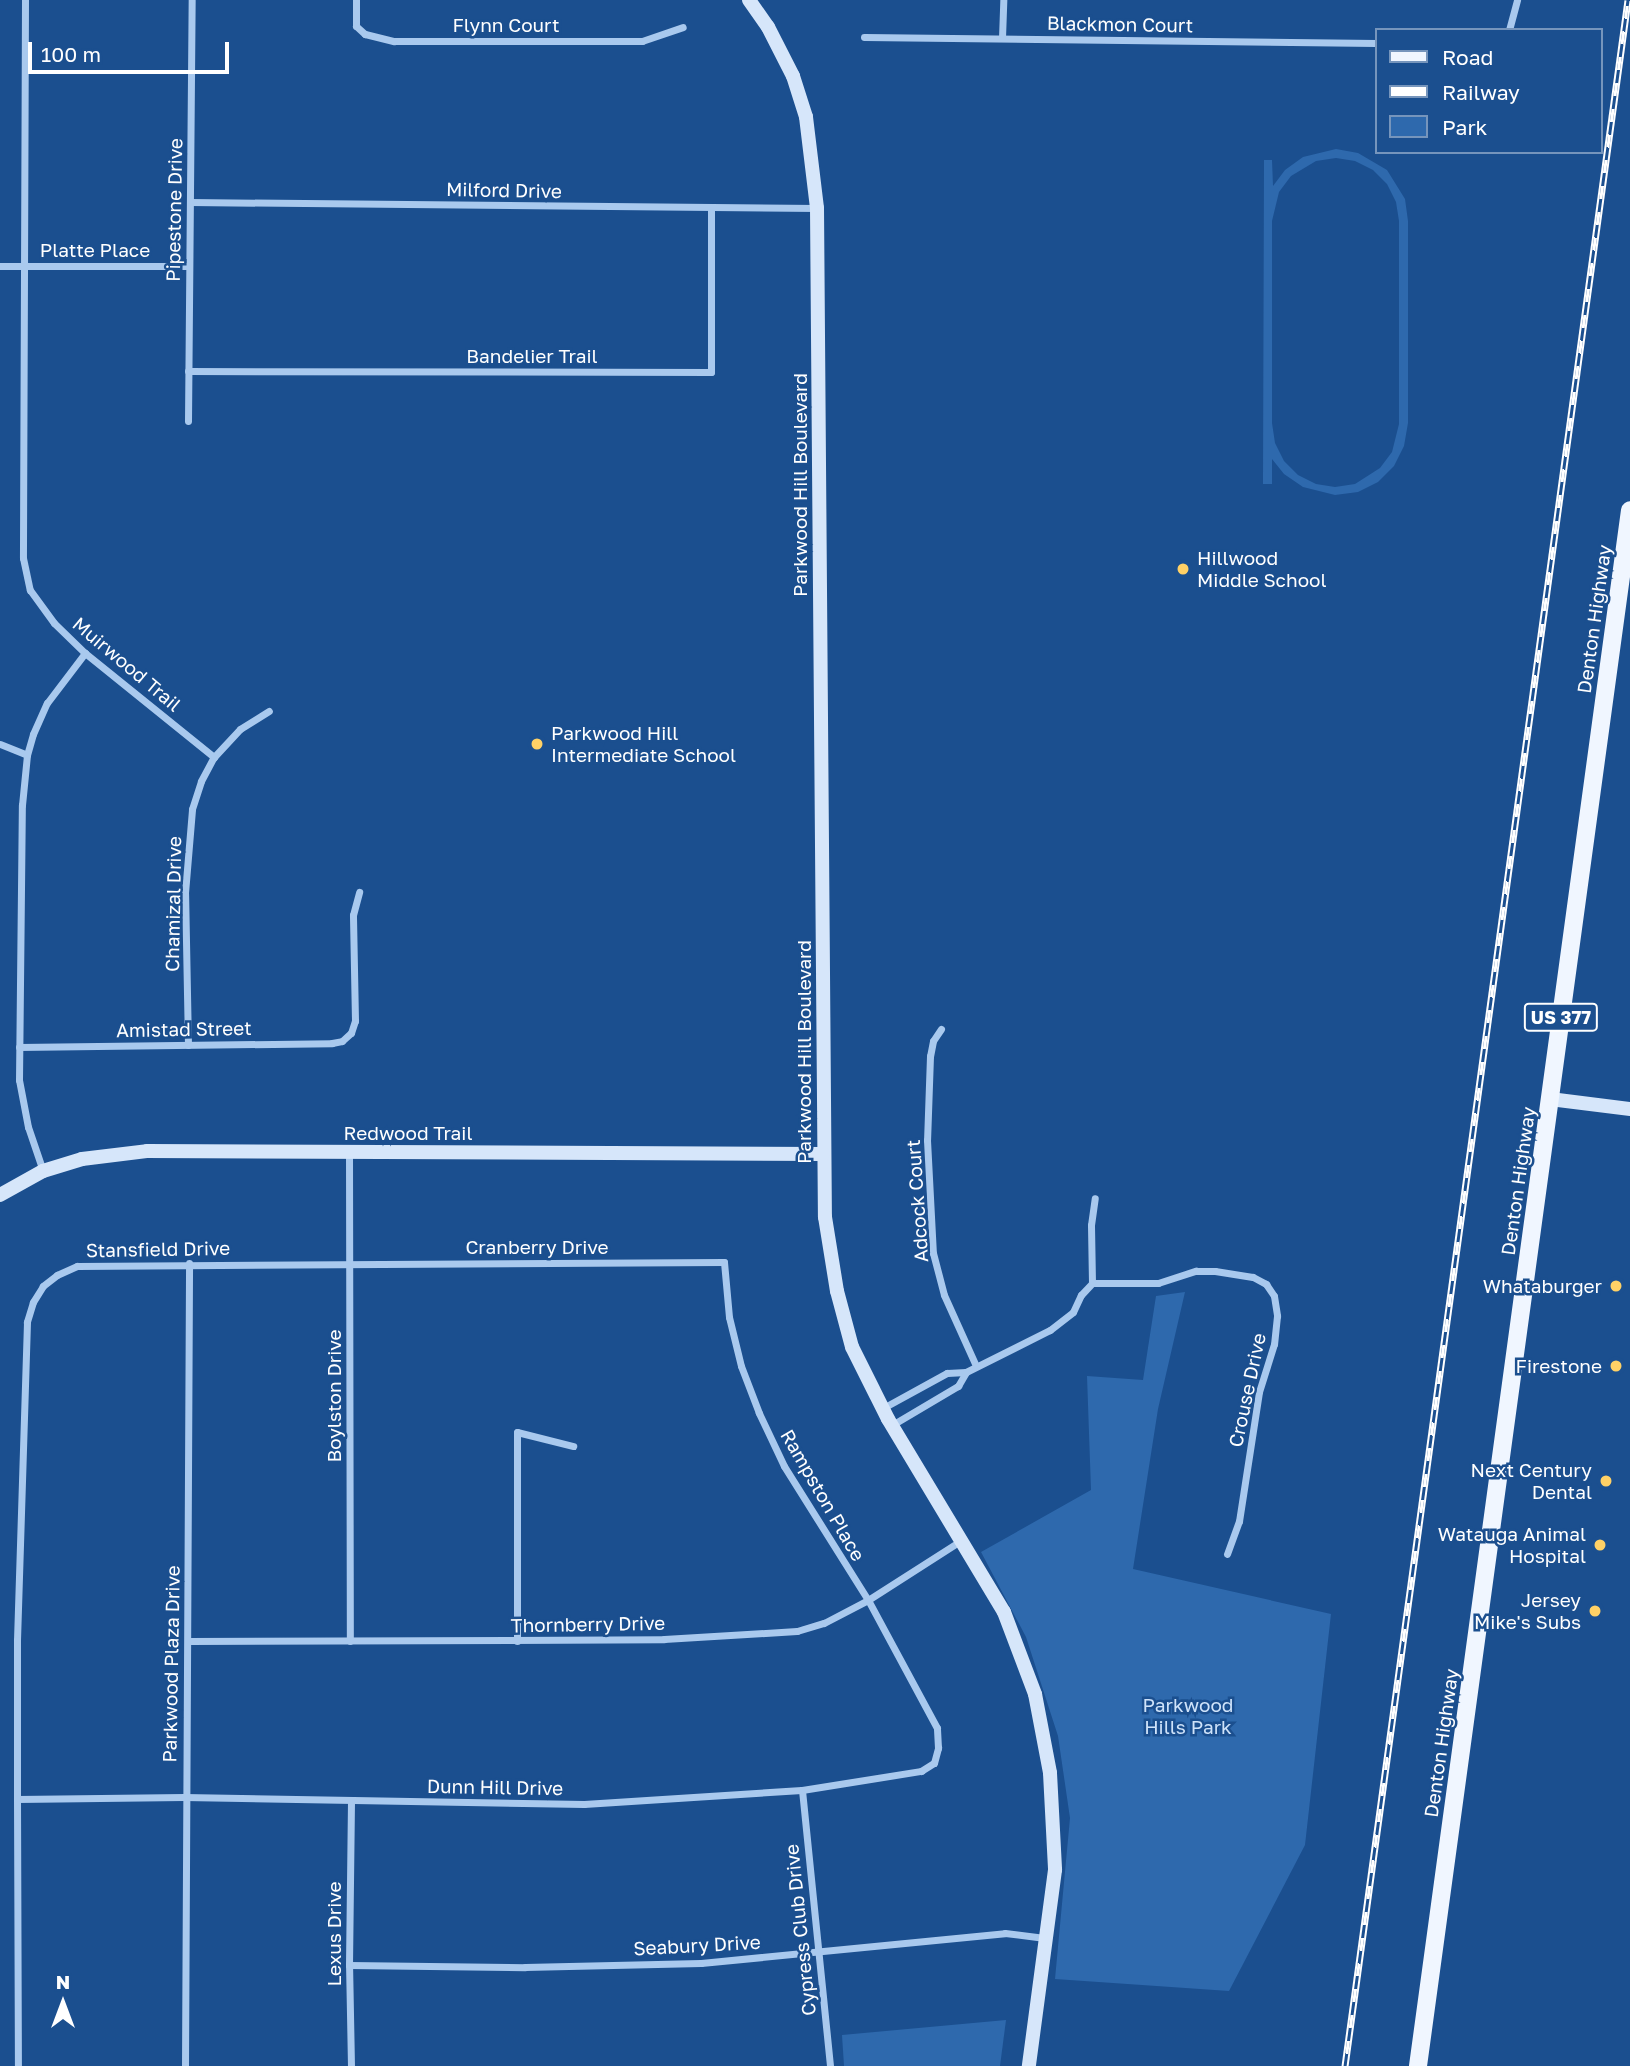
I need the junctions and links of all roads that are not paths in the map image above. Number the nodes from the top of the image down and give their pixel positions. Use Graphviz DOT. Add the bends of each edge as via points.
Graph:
graph roads {
  1 [pos="25,0"];
  2 [pos="192,0"];
  3 [pos="356,0"];
  4 [pos="749,0"];
  5 [pos="1003,0"];
  6 [pos="1517,0"];
  7 [pos="683,27"];
  8 [pos="1510,28"];
  9 [pos="864,37"];
  10 [pos="1002,38"];
  11 [pos="1374,43"];
  12 [pos="190,202"];
  13 [pos="711,207"];
  14 [pos="817,208"];
  15 [pos="0,266"];
  16 [pos="24,266"];
  17 [pos="189,266"];
  18 [pos="188,371"];
  19 [pos="188,421"];
  20 [pos="1630,510"];
  21 [pos="85,653"];
  22 [pos="269,710"];
  23 [pos="0,744"];
  24 [pos="27,755"];
  25 [pos="214,757"];
  26 [pos="359,892"];
  27 [pos="941,1029"];
  28 [pos="188,1045"];
  29 [pos="19,1047"];
  30 [pos="1550,1099"];
  31 [pos="1630,1109"];
  32 [pos="349,1152"];
  33 [pos="824,1154"];
  34 [pos="43,1171"];
  35 [pos="0,1195"];
  36 [pos="1095,1198"];
  37 [pos="724,1262"];
  38 [pos="189,1263"];
  39 [pos="350,1263"];
  40 [pos="1092,1283"];
  41 [pos="976,1366"];
  42 [pos="966,1372"];
  43 [pos="883,1408"];
  44 [pos="892,1425"];
  45 [pos="573,1446"];
  46 [pos="963,1539"];
  47 [pos="1227,1554"];
  48 [pos="868,1600"];
  49 [pos="189,1641"];
  50 [pos="350,1641"];
  51 [pos="517,1641"];
  52 [pos="937,1728"];
  53 [pos="802,1790"];
  54 [pos="184,1797"];
  55 [pos="17,1799"];
  56 [pos="351,1802"];
  57 [pos="1045,1938"];
  58 [pos="818,1953"];
  59 [pos="349,1965"];
  60 [pos="18,2066"];
  61 [pos="185,2066"];
  62 [pos="351,2066"];
  63 [pos="830,2066"];
  64 [pos="1029,2066"];
  65 [pos="1418,2066"];
  1 -- 16 [label="street, Muirwood Trail"];
  2 -- 12 [label="street, Pipestone Drive"];
  3 -- 7 [label="street, Flynn Court" via="356,26 365,34 394,41 642,41"];
  4 -- 14 [label="street, Parkwood Hill Boulevard" via="793,76 806,117"];
  5 -- 10 [label="street"];
  6 -- 8 [label="street"];
  9 -- 10 [label="street, Blackmon Court"];
  10 -- 11 [label="street, Blackmon Court"];
  12 -- 13 [label="street, Milford Drive"];
  12 -- 17 [label="street, Pipestone Drive"];
  13 -- 14 [label="street, Milford Drive"];
  13 -- 18 [label="street, Bandelier Trail" via="711,372"];
  14 -- 33 [label="street, Parkwood Hill Boulevard"];
  15 -- 16 [label="street, Platte Place"];
  16 -- 17 [label="street, Platte Place"];
  16 -- 21 [label="street, Muirwood Trail" via="23,558 30,590 54,623"];
  17 -- 18 [label="street, Pipestone Drive"];
  18 -- 19 [label="street, Pipestone Drive"];
  20 -- 30 [label="main road, Denton Highway / US 377"];
  21 -- 24 [label="street" via="47,703"];
  21 -- 25 [label="street, Muirwood Trail"];
  22 -- 25 [label="street, Chamizal Drive" via="240,729"];
  23 -- 24 [label="street"];
  24 -- 29 [label="street" via="22,805"];
  25 -- 28 [label="street, Chamizal Drive" via="201,781 187,846"];
  26 -- 28 [label="street, Amistad Street" via="352,915 355,1021 347,1037 332,1044"];
  27 -- 41 [label="street, Adcock Court" via="930,1056 927,1140 933,1253 944,1295"];
  28 -- 29 [label="street, Amistad Street"];
  29 -- 34 [label="street" via="22,1104"];
  30 -- 31 [label="street"];
  30 -- 65 [label="main road, Denton Highway / US 377"];
  32 -- 33 [label="street, Redwood Trail"];
  32 -- 34 [label="street, Redwood Trail" via="147,1151 82,1159"];
  32 -- 39 [label="street, Boylston Drive"];
  33 -- 43 [label="street, Parkwood Hill Boulevard" via="825,1217 837,1291 852,1347"];
  34 -- 35 [label="street, Redwood Trail"];
  36 -- 40 [label="street"];
  37 -- 39 [label="street, Cranberry Drive"];
  37 -- 48 [label="street, Rampston Place" via="729,1317 759,1413 784,1466"];
  38 -- 39 [label="street, Stansfield Drive"];
  38 -- 49 [label="street, Parkwood Plaza Drive"];
  38 -- 55 [label="street, Stansfield Drive" via="77,1266 43,1286 33,1302 25,1345"];
  39 -- 50 [label="street, Boylston Drive"];
  40 -- 41 [label="street" via="1073,1312 1050,1330"];
  40 -- 47 [label="street, Crouse Drive" via="1158,1283 1196,1271 1215,1271 1253,1278 1266,1284 1274,1296 1274,1345 1259,1392 1239,1521"];
  41 -- 42 [label="street"];
  42 -- 43 [label="street" via="947,1373"];
  42 -- 44 [label="street" via="958,1387"];
  43 -- 44 [label="street, Parkwood Hill Boulevard"];
  44 -- 46 [label="street, Parkwood Hill Boulevard"];
  45 -- 51 [label="street" via="517,1432"];
  46 -- 48 [label="street, Thornberry Drive"];
  46 -- 57 [label="street, Parkwood Hill Boulevard" via="1024,1659 1042,1729 1055,1826 1055,1870"];
  48 -- 51 [label="street, Thornberry Drive" via="797,1631"];
  48 -- 52 [label="street, Rampston Place"];
  49 -- 50 [label="street, Thornberry Drive"];
  49 -- 54 [label="street, Parkwood Plaza Drive"];
  50 -- 51 [label="street, Thornberry Drive"];
  52 -- 53 [label="street, Dunn Hill Drive" via="934,1763 920,1771"];
  53 -- 56 [label="street, Dunn Hill Drive" via="584,1804"];
  53 -- 58 [label="street, Cypress Club Drive"];
  54 -- 55 [label="street, Dunn Hill Drive"];
  54 -- 56 [label="street, Dunn Hill Drive"];
  54 -- 61 [label="street, Parkwood Plaza Drive"];
  55 -- 60 [label="street, Stansfield Drive"];
  56 -- 59 [label="street, Lexus Drive"];
  57 -- 58 [label="street, Seabury Drive" via="1005,1933"];
  57 -- 64 [label="street, Parkwood Hill Boulevard"];
  58 -- 59 [label="street, Seabury Drive" via="701,1963"];
  58 -- 63 [label="street, Cypress Club Drive"];
  59 -- 62 [label="street, Lexus Drive"];
}
